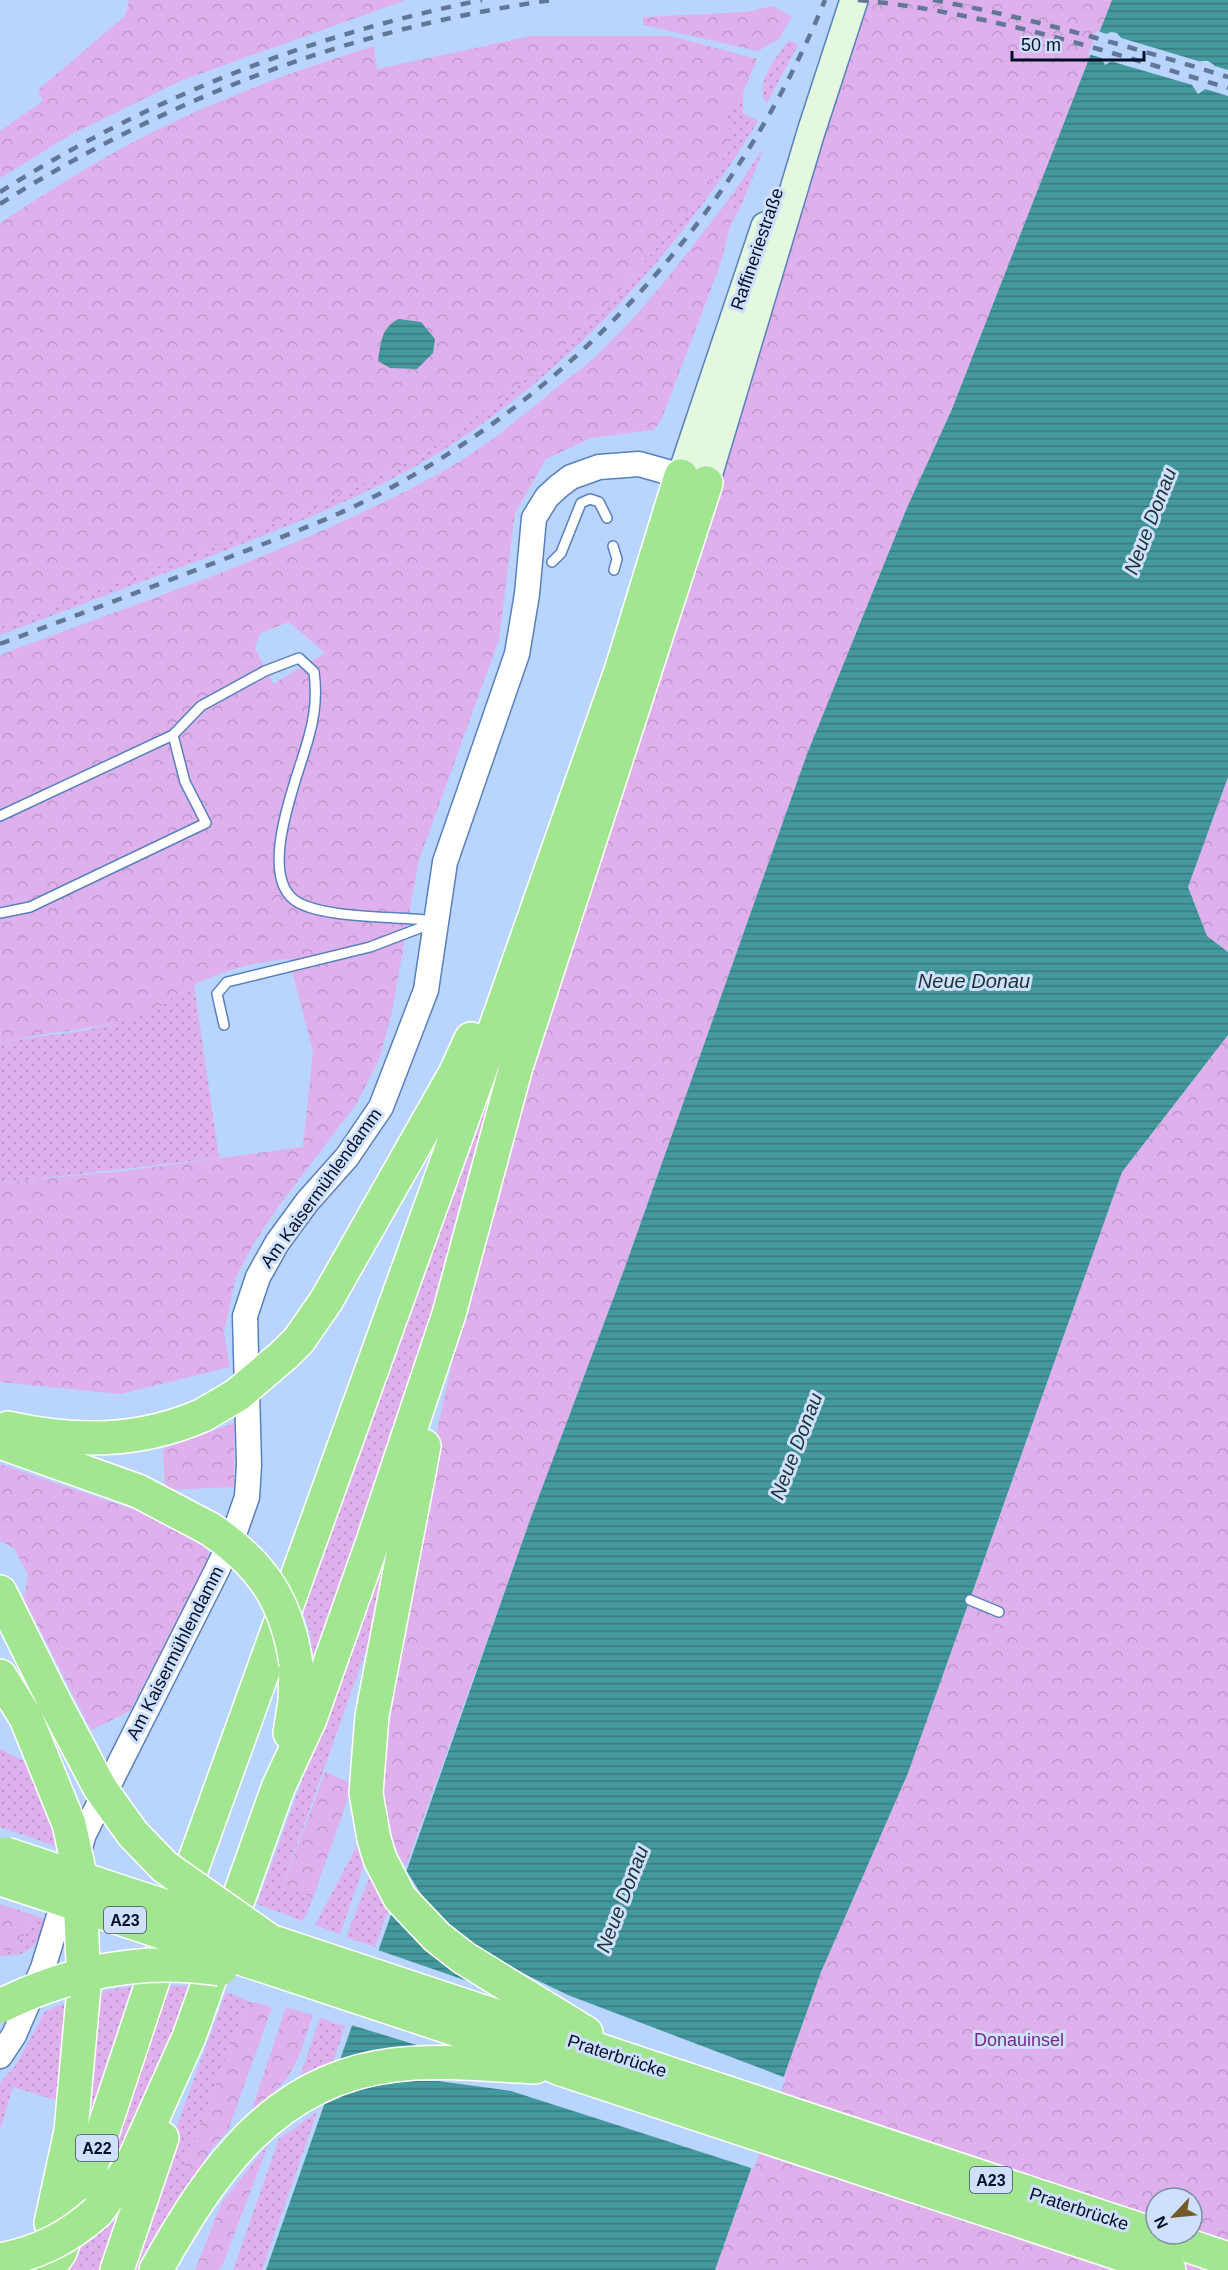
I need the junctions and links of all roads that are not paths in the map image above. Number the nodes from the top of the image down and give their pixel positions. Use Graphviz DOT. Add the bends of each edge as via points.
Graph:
graph roads {
  1 [pos="854,0"];
  2 [pos="694,479"];
  3 [pos="607,518"];
  4 [pos="613,546"];
  5 [pos="552,562"];
  6 [pos="614,570"];
  7 [pos="173,735"];
  8 [pos="0,816"];
  9 [pos="0,914"];
  10 [pos="534,914"];
  11 [pos="438,922"];
  12 [pos="224,1025"];
  13 [pos="449,1314"];
  14 [pos="0,1426"];
  15 [pos="0,1442"];
  16 [pos="0,1592"];
  17 [pos="969,1600"];
  18 [pos="999,1612"];
  19 [pos="0,1676"];
  20 [pos="278,1788"];
  21 [pos="2,1866"];
  22 [pos="272,1955"];
  23 [pos="0,2006"];
  24 [pos="189,2037"];
  25 [pos="0,2056"];
  26 [pos="626,2059"];
  27 [pos="558,2068"];
  28 [pos="1228,2259"];
  29 [pos="0,2260"];
  30 [pos="157,2267"];
  31 [pos="41,2270"];
  32 [pos="47,2270"];
  33 [pos="117,2270"];
  34 [pos="1169,2270"];
  1 -- 2 [label="main road, Raffineriestraße" via="806,112 745,281"];
  2 -- 10 [label="highway"];
  2 -- 11 [label="street, Am Kaisermühlendamm" via="639,464 599,466 559,486 534,518 517,654 445,862"];
  2 -- 13 [label="highway" via="516,1067"];
  3 -- 5 [label="lane" via="598,502 590,499 581,503 561,553"];
  4 -- 6 [label="lane" via="617,559"];
  7 -- 8 [label="lane"];
  7 -- 9 [label="lane" via="185,782 206,823 30,907"];
  7 -- 11 [label="lane" via="210,701 265,671 298,658 305,662 314,672 315,703 284,823 277,861 281,883 297,902 322,911"];
  10 -- 14 [label="highway, bridge" via="443,1095 326,1301 284,1355 237,1395 203,1415 156,1432 116,1438 66,1438"];
  10 -- 32 [label="highway, A22" via="171,1926 60,2252"];
  11 -- 12 [label="lane" via="370,947 228,982 217,994"];
  11 -- 25 [label="street, Am Kaisermühlendamm" via="426,990 381,1107 277,1243 258,1277 245,1316 247,1497 215,1574 84,1834 43,1968 14,2035"];
  13 -- 20 [label="highway" via="310,1719"];
  13 -- 26 [label="highway" via="372,1716 366,1793 374,1839 389,1879 436,1937"];
  15 -- 20 [label="highway, bridge" via="165,1503 210,1528 249,1559 273,1590 288,1625 296,1665 293,1718"];
  16 -- 22 [label="highway, bridge" via="100,1788 133,1834 165,1867"];
  17 -- 18 [label="lane"];
  19 -- 31 [label="highway, bridge" via="26,1718 69,1824 79,1870 84,1987 71,2131"];
  20 -- 24 [label="highway"];
  21 -- 22 [label="highway, Praterbrücke / A23, bridge"];
  22 -- 23 [label="highway, bridge" via="220,1969 161,1963 127,1966 50,1985"];
  22 -- 26 [label="highway, Praterbrücke / A23"];
  22 -- 27 [label="highway, Praterbrücke / A23"];
  24 -- 29 [label="highway, bridge" via="132,2164 97,2212 52,2244"];
  24 -- 33 [label="highway" via="153,2170"];
  26 -- 28 [label="highway, Praterbrücke / A23"];
  27 -- 30 [label="highway" via="419,2063 370,2068 322,2084 278,2110 241,2144 203,2191"];
  27 -- 34 [label="highway, Praterbrücke / A23"];
}
